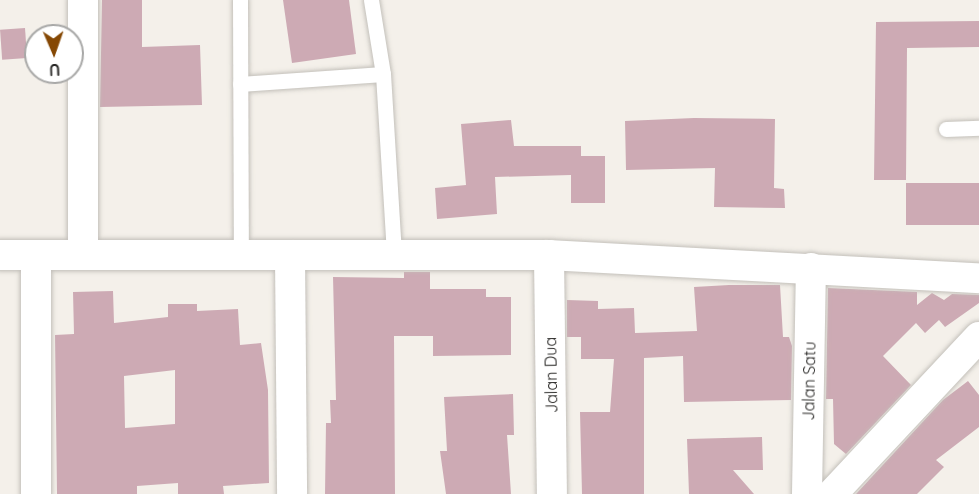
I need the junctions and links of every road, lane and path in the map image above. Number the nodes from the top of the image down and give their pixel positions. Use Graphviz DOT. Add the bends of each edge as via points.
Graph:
graph roads {
  1 [pos="83,0"];
  2 [pos="240,0"];
  3 [pos="371,0"];
  4 [pos="383,74"];
  5 [pos="240,84"];
  6 [pos="979,128"];
  7 [pos="946,129"];
  8 [pos="83,254"];
  9 [pos="394,254"];
  10 [pos="0,255"];
  11 [pos="241,255"];
  12 [pos="290,255"];
  13 [pos="549,255"];
  14 [pos="36,256"];
  15 [pos="811,268"];
  16 [pos="979,278"];
  17 [pos="979,337"];
  18 [pos="36,494"];
  19 [pos="292,494"];
  20 [pos="552,494"];
  21 [pos="807,494"];
  22 [pos="832,494"];
  1 -- 8 [label="street"];
  2 -- 5 [label="lane"];
  3 -- 4 [label="lane"];
  4 -- 5 [label="lane"];
  4 -- 9 [label="lane"];
  5 -- 11 [label="lane"];
  6 -- 7 [label="lane"];
  8 -- 11 [label="street"];
  8 -- 14 [label="street"];
  9 -- 12 [label="street"];
  9 -- 13 [label="street"];
  10 -- 14 [label="street"];
  11 -- 12 [label="street"];
  12 -- 19 [label="street"];
  13 -- 15 [label="street"];
  13 -- 20 [label="street, Jalan Dua"];
  14 -- 18 [label="street"];
  15 -- 16 [label="street"];
  15 -- 21 [label="street, Jalan Satu"];
  17 -- 22 [label="street"];
}
